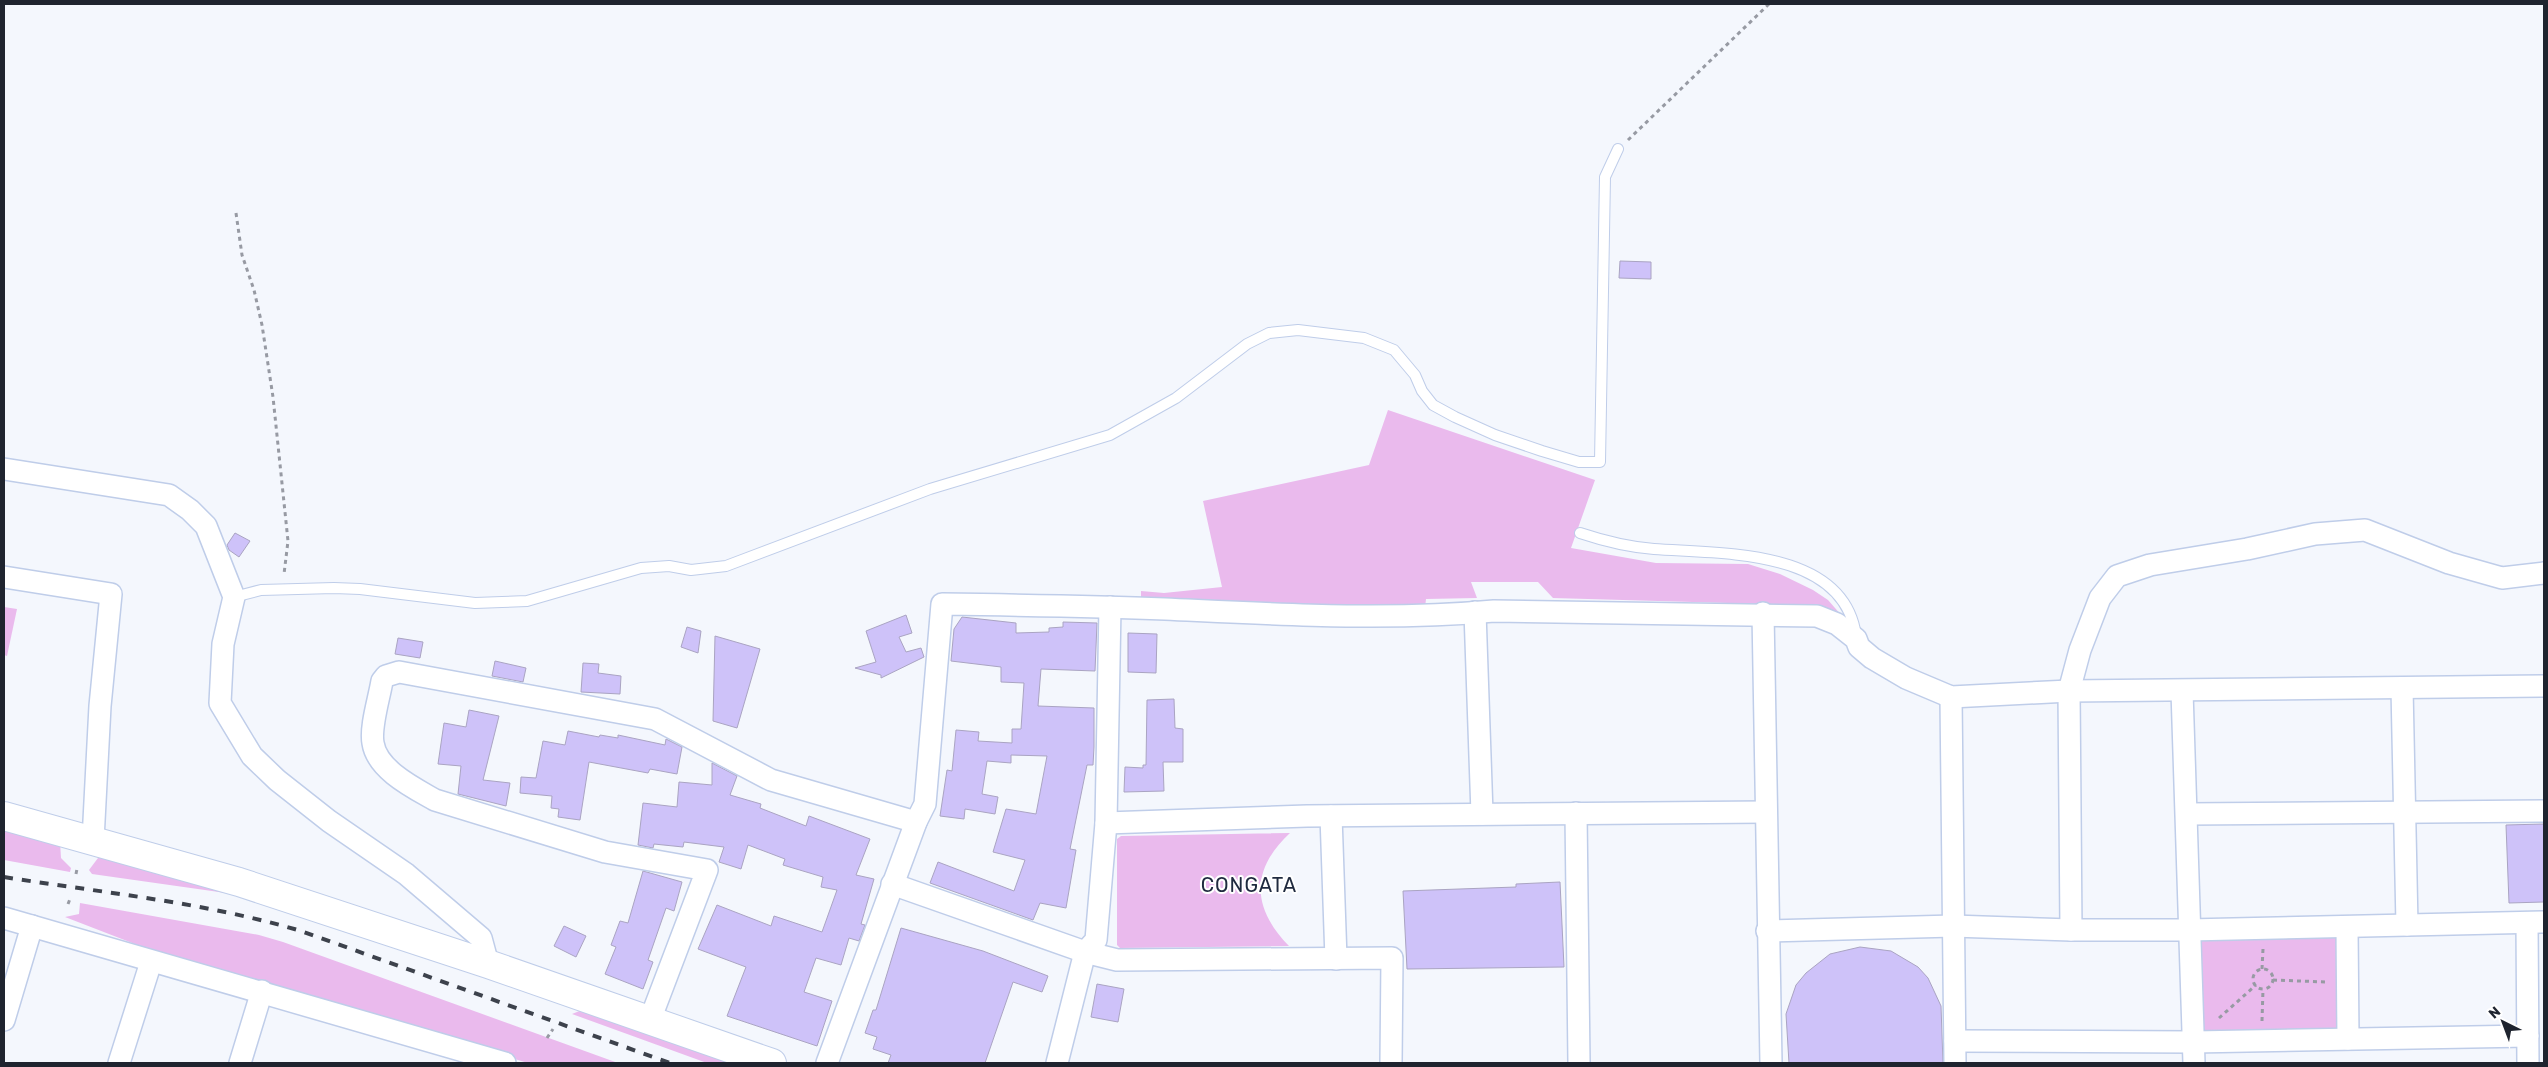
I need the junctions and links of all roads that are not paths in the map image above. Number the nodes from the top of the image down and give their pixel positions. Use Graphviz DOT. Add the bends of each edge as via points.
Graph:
graph roads {
  1 [pos="1618,149"];
  2 [pos="4,469"];
  3 [pos="1580,533"];
  4 [pos="2544,574"];
  5 [pos="4,577"];
  6 [pos="234,597"];
  7 [pos="1110,607"];
  8 [pos="1475,612"];
  9 [pos="1763,613"];
  10 [pos="1856,639"];
  11 [pos="2544,686"];
  12 [pos="2402,688"];
  13 [pos="2069,691"];
  14 [pos="2182,691"];
  15 [pos="1950,697"];
  16 [pos="2544,811"];
  17 [pos="1766,812"];
  18 [pos="1576,813"];
  19 [pos="2405,813"];
  20 [pos="1482,814"];
  21 [pos="2187,814"];
  22 [pos="4,816"];
  23 [pos="1331,816"];
  24 [pos="916,822"];
  25 [pos="1106,823"];
  26 [pos="93,840"];
  27 [pos="892,884"];
  28 [pos="4,918"];
  29 [pos="2535,922"];
  30 [pos="2407,924"];
  31 [pos="32,926"];
  32 [pos="1953,926"];
  33 [pos="2346,926"];
  34 [pos="2072,930"];
  35 [pos="2189,930"];
  36 [pos="1767,931"];
  37 [pos="1086,952"];
  38 [pos="1336,960"];
  39 [pos="151,962"];
  40 [pos="488,964"];
  41 [pos="262,992"];
  42 [pos="4,1020"];
  43 [pos="650,1020"];
  44 [pos="2528,1036"];
  45 [pos="2348,1039"];
  46 [pos="1955,1041"];
  47 [pos="2194,1042"];
  48 [pos="120,1063"];
  49 [pos="240,1063"];
  50 [pos="505,1063"];
  51 [pos="772,1063"];
  52 [pos="827,1063"];
  53 [pos="1057,1063"];
  54 [pos="1391,1063"];
  55 [pos="1579,1063"];
  56 [pos="1771,1063"];
  57 [pos="1955,1063"];
  58 [pos="2194,1063"];
  59 [pos="2528,1063"];
  1 -- 6 [label="lane" via="1605,177 1600,462 1578,462 1542,451 1495,435 1433,406 1415,375 1394,350 1364,338 1298,330 1269,334 1247,344 1176,398 1110,435 930,489 726,566 691,570 669,566 641,568 527,600 502,602 475,603 360,589 261,590"];
  2 -- 6 [label="street" via="169,495 206,526"];
  3 -- 10 [label="lane" via="1620,545 1751,556 1802,570 1838,592 1848,608"];
  4 -- 13 [label="street" via="2502,578 2449,563 2365,530 2315,534 2150,565 2117,576 2100,598 2080,650"];
  5 -- 26 [label="street" via="111,594 100,706"];
  6 -- 40 [label="street" via="222,644 220,703 252,756 329,821 406,874 481,938"];
  7 -- 8 [label="street" via="1269,614 1453,615"];
  7 -- 24 [label="street" via="942,604 925,804"];
  7 -- 25 [label="street"];
  8 -- 9 [label="street"];
  8 -- 20 [label="street"];
  9 -- 10 [label="street" via="1825,618"];
  9 -- 17 [label="street"];
  10 -- 15 [label="street" via="1859,647 1872,658 1906,678"];
  11 -- 12 [label="street"];
  12 -- 14 [label="street"];
  12 -- 19 [label="street"];
  13 -- 14 [label="street"];
  13 -- 15 [label="street"];
  13 -- 34 [label="street"];
  14 -- 21 [label="street"];
  15 -- 32 [label="street"];
  16 -- 19 [label="street"];
  17 -- 18 [label="street"];
  17 -- 36 [label="street"];
  18 -- 20 [label="street"];
  18 -- 55 [label="street"];
  19 -- 21 [label="street"];
  19 -- 30 [label="street"];
  20 -- 23 [label="street"];
  21 -- 35 [label="street"];
  22 -- 26 [label="street"];
  23 -- 25 [label="street"];
  23 -- 38 [label="street"];
  24 -- 27 [label="street"];
  24 -- 43 [label="street" via="771,780 655,719 399,672 386,676 382,682 373,744 386,766 416,790 435,800 605,852 707,870"];
  25 -- 37 [label="street" via="1096,940"];
  26 -- 40 [label="street" via="239,882"];
  27 -- 37 [label="street"];
  27 -- 52 [label="street"];
  28 -- 31 [label="street"];
  29 -- 30 [label="street"];
  29 -- 44 [label="street"];
  30 -- 33 [label="street"];
  31 -- 39 [label="street"];
  31 -- 42 [label="street"];
  32 -- 34 [label="street"];
  32 -- 36 [label="street"];
  32 -- 46 [label="street"];
  33 -- 35 [label="street"];
  33 -- 45 [label="street"];
  34 -- 35 [label="street"];
  35 -- 47 [label="street"];
  36 -- 56 [label="street"];
  37 -- 38 [label="street" via="1116,960"];
  37 -- 53 [label="street"];
  38 -- 54 [label="street" via="1392,958"];
  39 -- 41 [label="street"];
  39 -- 48 [label="street"];
  40 -- 43 [label="street"];
  41 -- 49 [label="street"];
  41 -- 50 [label="street"];
  43 -- 51 [label="street"];
  44 -- 45 [label="street"];
  44 -- 59 [label="street"];
  45 -- 47 [label="street"];
  46 -- 47 [label="street"];
  46 -- 57 [label="street"];
  47 -- 58 [label="street"];
}
